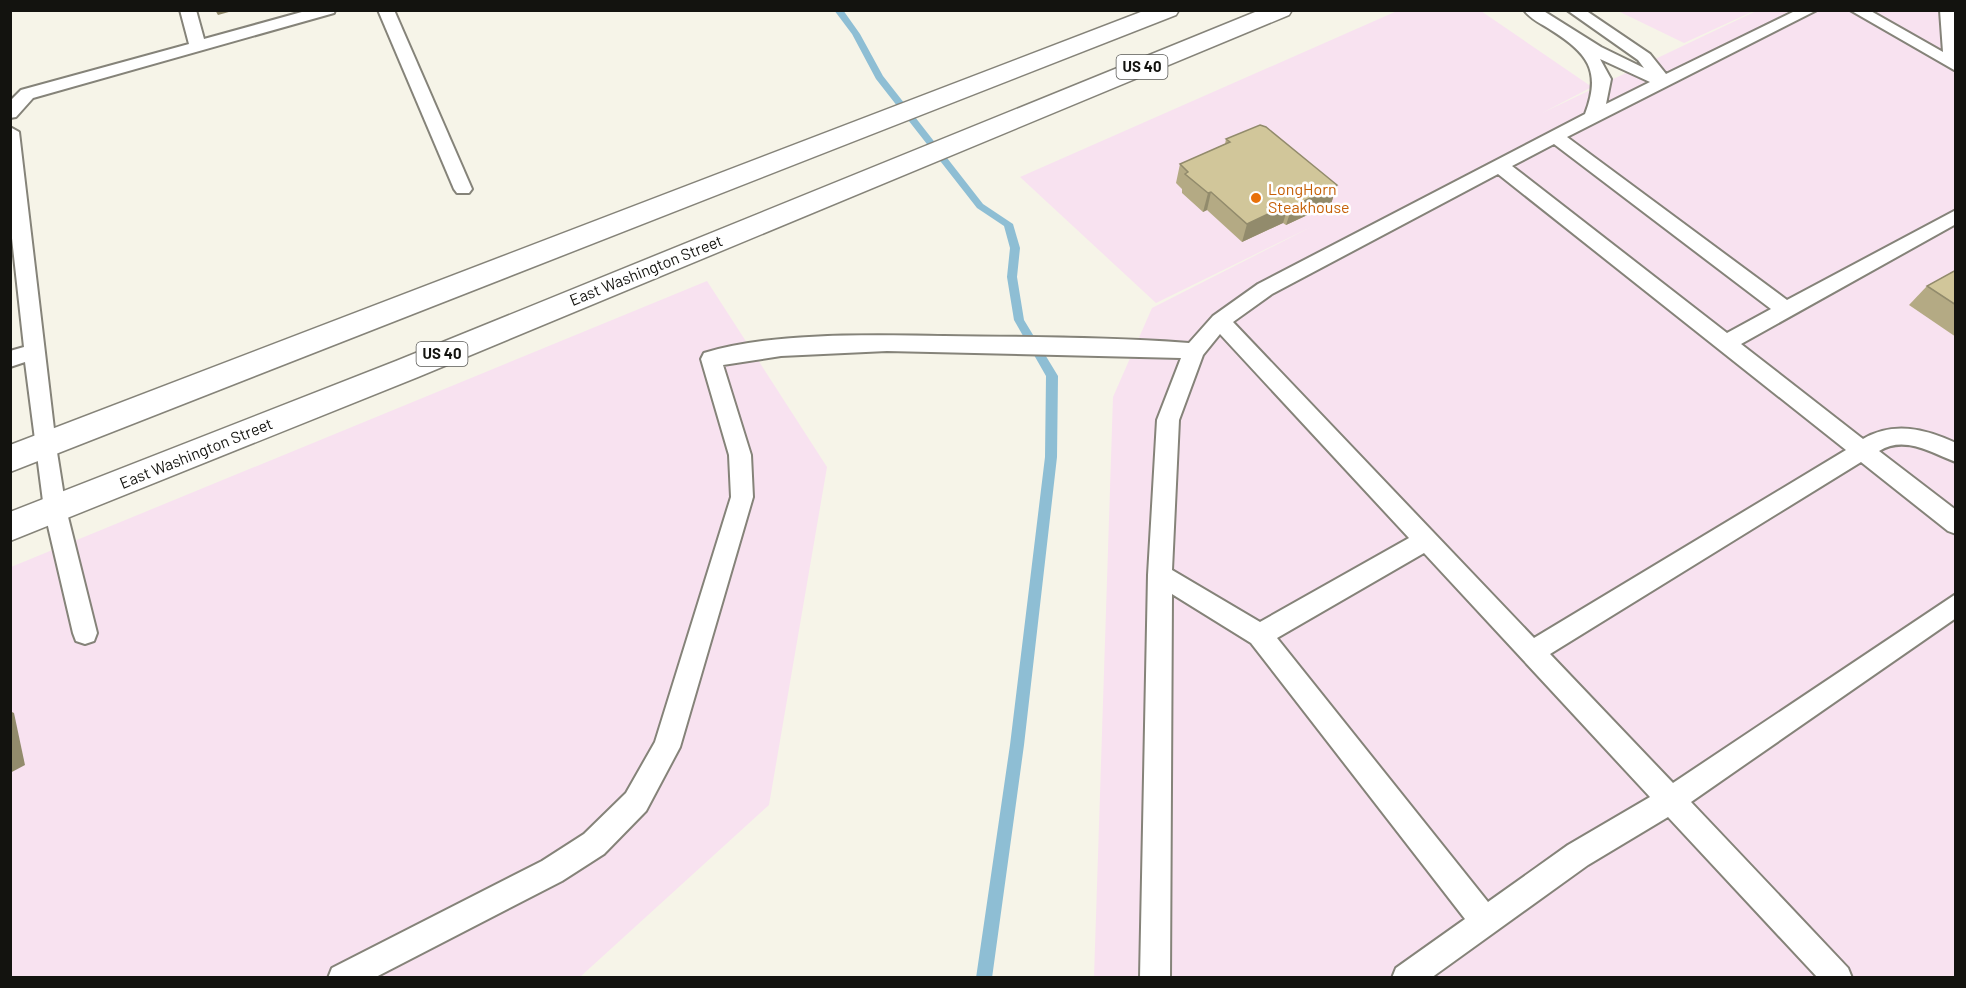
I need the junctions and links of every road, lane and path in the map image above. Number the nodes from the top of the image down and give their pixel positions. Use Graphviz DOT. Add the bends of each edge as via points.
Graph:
graph roads {
  1 [pos="188,10"];
  2 [pos="328,10"];
  3 [pos="387,10"];
  4 [pos="1168,10"];
  5 [pos="1281,10"];
  6 [pos="1531,10"];
  7 [pos="1574,10"];
  8 [pos="1810,10"];
  9 [pos="1857,10"];
  10 [pos="1948,10"];
  11 [pos="1576,40"];
  12 [pos="198,46"];
  13 [pos="1954,65"];
  14 [pos="1664,82"];
  15 [pos="10,113"];
  16 [pos="1592,117"];
  17 [pos="10,132"];
  18 [pos="1555,137"];
  19 [pos="1500,166"];
  20 [pos="463,189"];
  21 [pos="1956,216"];
  22 [pos="1787,310"];
  23 [pos="1220,321"];
  24 [pos="1725,343"];
  25 [pos="34,351"];
  26 [pos="1194,351"];
  27 [pos="10,359"];
  28 [pos="45,446"];
  29 [pos="1862,450"];
  30 [pos="1956,453"];
  31 [pos="10,459"];
  32 [pos="55,510"];
  33 [pos="1956,524"];
  34 [pos="10,527"];
  35 [pos="1426,540"];
  36 [pos="1160,575"];
  37 [pos="1956,604"];
  38 [pos="86,633"];
  39 [pos="1260,635"];
  40 [pos="1532,652"];
  41 [pos="1671,800"];
  42 [pos="1485,922"];
  43 [pos="342,978"];
  44 [pos="1155,978"];
  45 [pos="1406,978"];
  46 [pos="1838,978"];
  1 -- 12 [label="lane"];
  2 -- 12 [label="lane"];
  3 -- 20 [label="lane"];
  4 -- 28 [label="main road, US 40"];
  5 -- 32 [label="main road, East Washington Street / US 40"];
  6 -- 11 [label="lane"];
  7 -- 14 [label="lane" via="1644,57"];
  8 -- 14 [label="lane"];
  9 -- 13 [label="lane"];
  10 -- 13 [label="lane"];
  11 -- 14 [label="lane" via="1625,67"];
  11 -- 16 [label="lane" via="1603,76 1604,85"];
  12 -- 15 [label="lane" via="27,93"];
  14 -- 16 [label="lane"];
  16 -- 18 [label="lane"];
  17 -- 25 [label="lane"];
  18 -- 19 [label="lane"];
  18 -- 22 [label="lane"];
  19 -- 23 [label="lane" via="1265,289"];
  19 -- 24 [label="lane"];
  21 -- 22 [label="lane"];
  22 -- 24 [label="lane"];
  23 -- 26 [label="lane"];
  23 -- 35 [label="lane"];
  24 -- 29 [label="lane"];
  25 -- 27 [label="lane"];
  25 -- 28 [label="lane"];
  26 -- 36 [label="lane" via="1168,420"];
  26 -- 43 [label="lane" via="1136,346 919,343 758,349 711,358 740,454 742,497 667,747 636,802 594,844 552,871"];
  28 -- 31 [label="main road, US 40"];
  28 -- 32 [label="lane"];
  29 -- 30 [label="lane" via="1881,439 1904,435 1920,437"];
  29 -- 33 [label="lane"];
  29 -- 40 [label="lane"];
  32 -- 34 [label="main road, East Washington Street / US 40"];
  32 -- 38 [label="lane"];
  35 -- 39 [label="lane"];
  35 -- 40 [label="lane"];
  36 -- 39 [label="lane"];
  36 -- 44 [label="lane"];
  37 -- 41 [label="lane"];
  39 -- 42 [label="lane"];
  40 -- 41 [label="lane"];
  41 -- 42 [label="lane" via="1578,855"];
  41 -- 46 [label="lane"];
  42 -- 45 [label="lane"];
}
